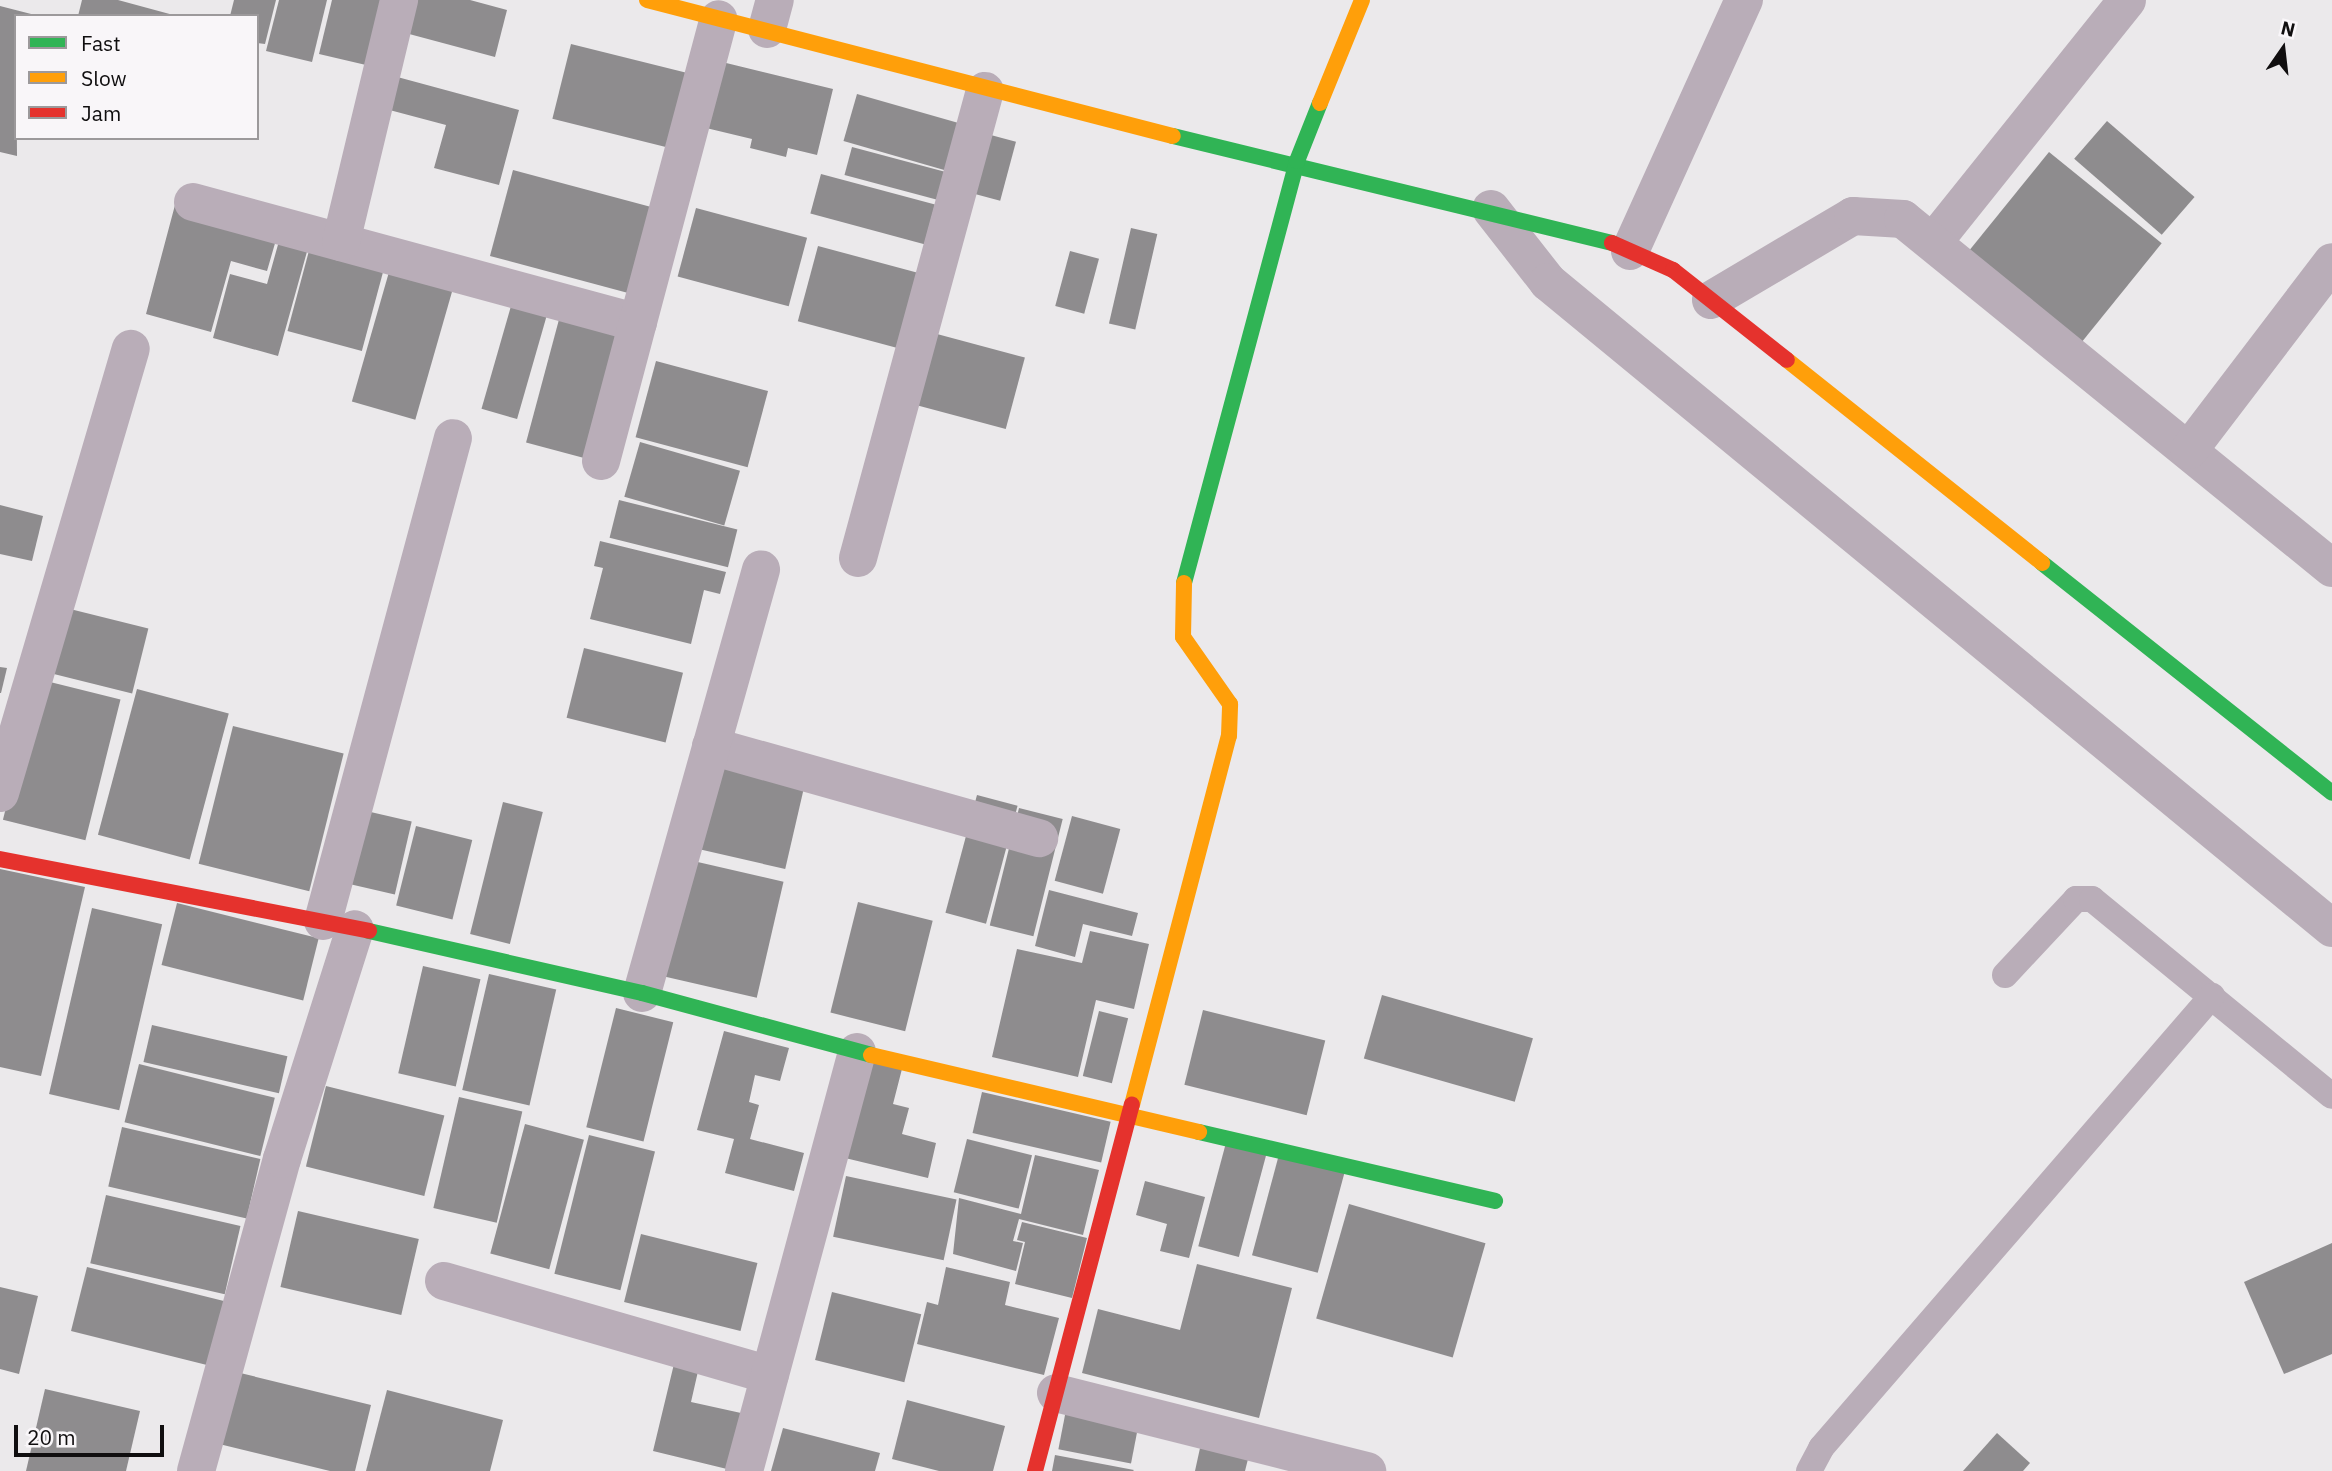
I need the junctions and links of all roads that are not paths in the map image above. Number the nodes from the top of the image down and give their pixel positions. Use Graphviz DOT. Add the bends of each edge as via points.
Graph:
graph roads {
  1 [pos="399,0"];
  2 [pos="648,0"];
  3 [pos="1362,0"];
  4 [pos="1744,0"];
  5 [pos="2127,0"];
  6 [pos="771,14"];
  7 [pos="719,19"];
  8 [pos="985,91"];
  9 [pos="1297,161"];
  10 [pos="192,202"];
  11 [pos="1491,209"];
  12 [pos="1935,240"];
  13 [pos="341,242"];
  14 [pos="1630,251"];
  15 [pos="2332,262"];
  16 [pos="1711,300"];
  17 [pos="638,323"];
  18 [pos="131,349"];
  19 [pos="453,438"];
  20 [pos="2189,450"];
  21 [pos="601,461"];
  22 [pos="858,558"];
  23 [pos="2332,568"];
  24 [pos="761,569"];
  25 [pos="711,746"];
  26 [pos="0,793"];
  27 [pos="2332,793"];
  28 [pos="1039,838"];
  29 [pos="0,859"];
  30 [pos="339,925"];
  31 [pos="2332,928"];
  32 [pos="2006,975"];
  33 [pos="642,993"];
  34 [pos="2212,996"];
  35 [pos="857,1052"];
  36 [pos="2332,1096"];
  37 [pos="1129,1115"];
  38 [pos="1495,1201"];
  39 [pos="444,1281"];
  40 [pos="770,1375"];
  41 [pos="1056,1393"];
  42 [pos="196,1471"];
  43 [pos="744,1471"];
  44 [pos="1035,1471"];
  45 [pos="1367,1471"];
  46 [pos="1809,1471"];
  1 -- 13 [label="street"];
  2 -- 7 [label="street"];
  3 -- 9 [label="street"];
  4 -- 14 [label="street"];
  5 -- 12 [label="street"];
  6 -- 7 [label="street"];
  6 -- 8 [label="street"];
  7 -- 17 [label="street"];
  8 -- 9 [label="street"];
  8 -- 22 [label="street"];
  9 -- 11 [label="street"];
  9 -- 37 [label="street" via="1179,600 1183,637 1230,704 1228,736"];
  10 -- 13 [label="street"];
  11 -- 14 [label="street" via="1597,236"];
  11 -- 31 [label="street" via="1548,282"];
  12 -- 16 [label="street" via="1903,219 1853,216"];
  12 -- 20 [label="street"];
  13 -- 17 [label="street"];
  14 -- 16 [label="street" via="1673,270"];
  15 -- 20 [label="street"];
  16 -- 27 [label="street"];
  17 -- 21 [label="street"];
  18 -- 26 [label="street"];
  19 -- 30 [label="street"];
  20 -- 23 [label="street"];
  24 -- 25 [label="street"];
  25 -- 28 [label="street"];
  25 -- 33 [label="street"];
  29 -- 30 [label="street"];
  30 -- 33 [label="street"];
  30 -- 42 [label="street" via="282,1159"];
  32 -- 34 [label="lane" via="2076,899 2092,899"];
  33 -- 35 [label="street"];
  34 -- 36 [label="lane"];
  34 -- 46 [label="lane" via="1821,1448"];
  35 -- 37 [label="street"];
  35 -- 40 [label="street"];
  37 -- 38 [label="street"];
  37 -- 41 [label="street"];
  39 -- 40 [label="street"];
  40 -- 43 [label="street"];
  41 -- 44 [label="street"];
  41 -- 45 [label="street"];
}
